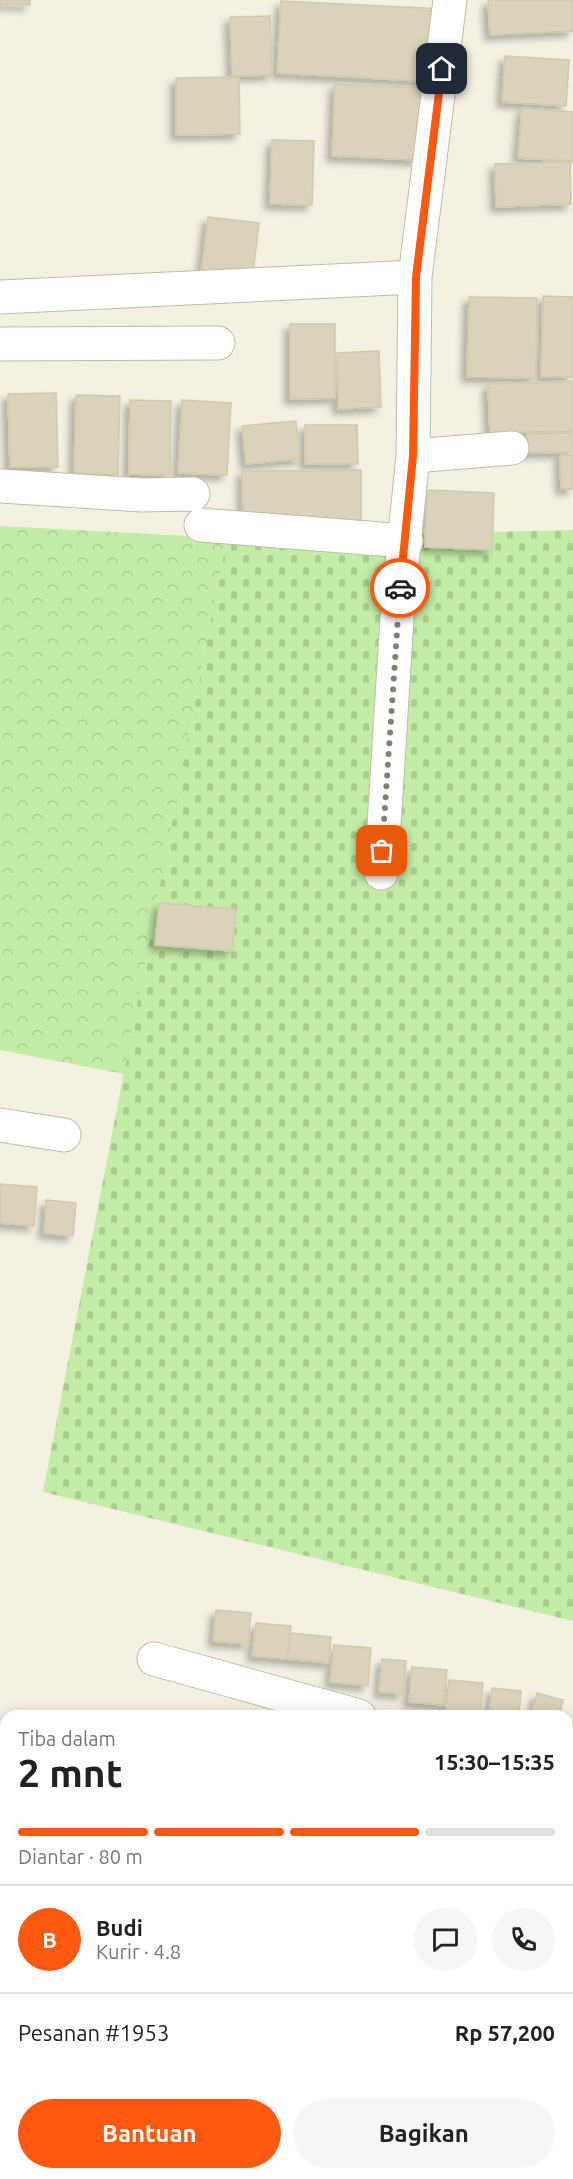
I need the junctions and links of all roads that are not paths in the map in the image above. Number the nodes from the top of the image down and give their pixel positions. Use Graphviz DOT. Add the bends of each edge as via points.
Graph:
graph roads {
  1 [pos="450,0"];
  2 [pos="416,277"];
  3 [pos="0,297"];
  4 [pos="218,343"];
  5 [pos="0,345"];
  6 [pos="512,448"];
  7 [pos="413,456"];
  8 [pos="0,486"];
  9 [pos="193,494"];
  10 [pos="201,525"];
  11 [pos="406,541"];
  12 [pos="381,873"];
  13 [pos="0,1125"];
  14 [pos="64,1135"];
  15 [pos="154,1659"];
  16 [pos="337,1710"];
  1 -- 2 [label="street"];
  2 -- 3 [label="street"];
  2 -- 7 [label="street"];
  4 -- 5 [label="street"];
  6 -- 7 [label="street"];
  7 -- 11 [label="street"];
  8 -- 9 [label="street" via="142,495"];
  10 -- 11 [label="street"];
  11 -- 12 [label="street" via="398,603"];
  13 -- 14 [label="street"];
  15 -- 16 [label="street"];
}
